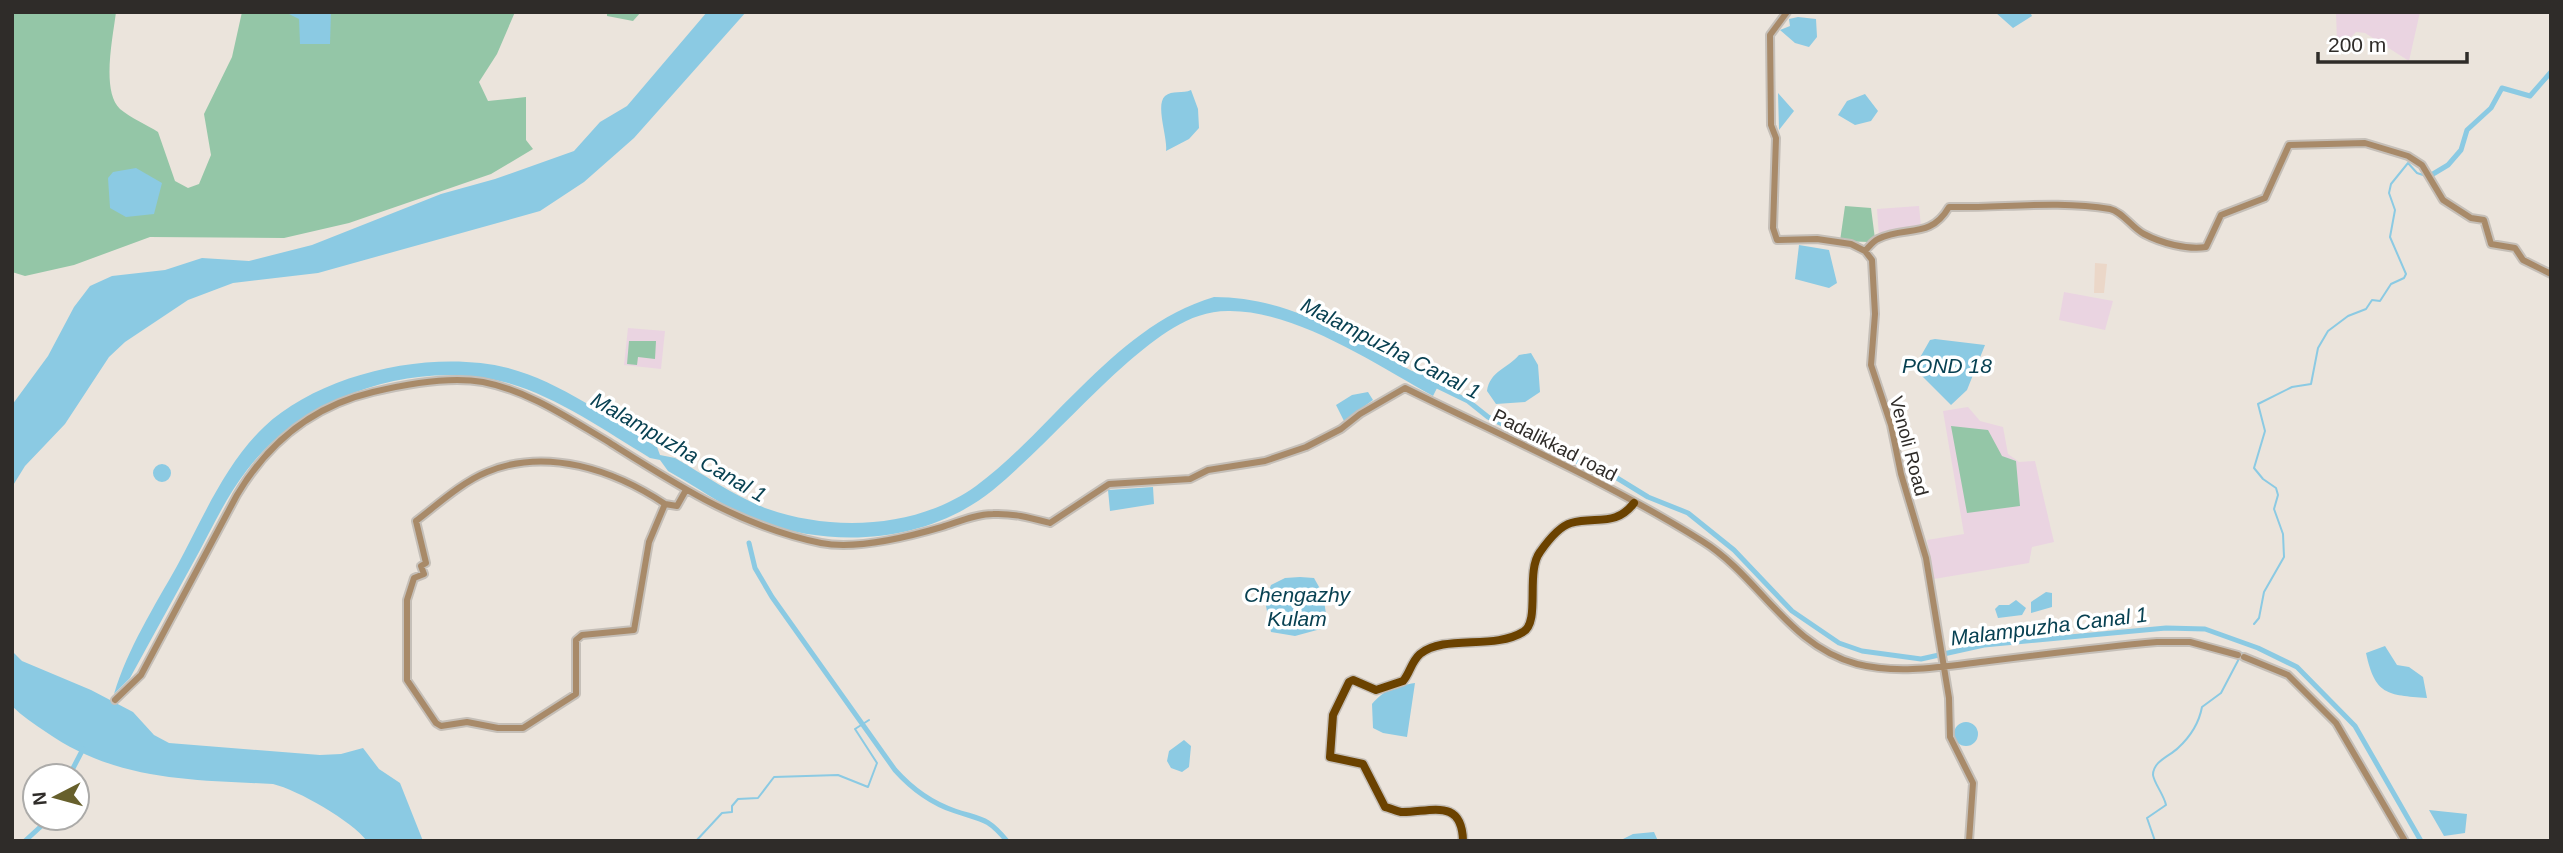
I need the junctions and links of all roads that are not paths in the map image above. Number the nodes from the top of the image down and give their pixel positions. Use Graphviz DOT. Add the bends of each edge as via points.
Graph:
graph roads {
  1 [pos="1787,12"];
  2 [pos="1865,251"];
  3 [pos="2551,274"];
  4 [pos="686,490"];
  5 [pos="1634,503"];
  6 [pos="665,504"];
  7 [pos="1942,666"];
  8 [pos="116,699"];
  9 [pos="1463,841"];
  10 [pos="1969,841"];
  11 [pos="2405,841"];
  1 -- 2 [label="street" via="1770,34 1771,125 1776,138 1773,228 1777,240 1817,239"];
  2 -- 3 [label="street" via="1877,239 1923,230 1949,207 2059,204 2114,210 2144,234 2190,248 2206,247 2221,215 2265,198 2289,145 2365,143 2415,159 2443,200 2471,218 2484,220 2491,244 2515,248 2523,260"];
  2 -- 7 [label="street, Venoli Road" via="1872,260 1874,380 1891,425 1900,474 1924,550"];
  4 -- 5 [label="street, Padalikkad road" via="741,519 826,544 905,537 991,513 1050,523 1109,484 1190,479 1208,470 1265,461 1306,447 1405,388"];
  4 -- 6 [label="street" via="677,506"];
  4 -- 8 [label="street" via="546,404 497,385 472,380 401,386 359,396 306,419 264,456 224,517 141,675"];
  5 -- 7 [label="street, Padalikkad road" via="1703,542 1733,566 1783,620 1834,655 1881,668"];
  5 -- 9 [label="main road" via="1615,519 1571,523 1540,551 1532,575 1530,624 1524,632 1500,640 1430,648 1415,660 1403,681 1378,689 1349,682 1333,715 1330,757 1363,764 1385,807 1401,812 1447,810 1455,817"];
  6 -- 6 [label="street" via="637,485 577,463 517,464 486,472 416,521 426,563 421,566 424,574 414,578 407,600 407,680 436,723 523,728 576,694 576,640 582,635 634,630 649,542"];
  7 -- 10 [label="street, Venoli Road" via="1950,737 1973,783"];
  7 -- 11 [label="street, Padalikkad road" via="2157,642 2190,642 2241,656 2288,675 2336,723"];
}
